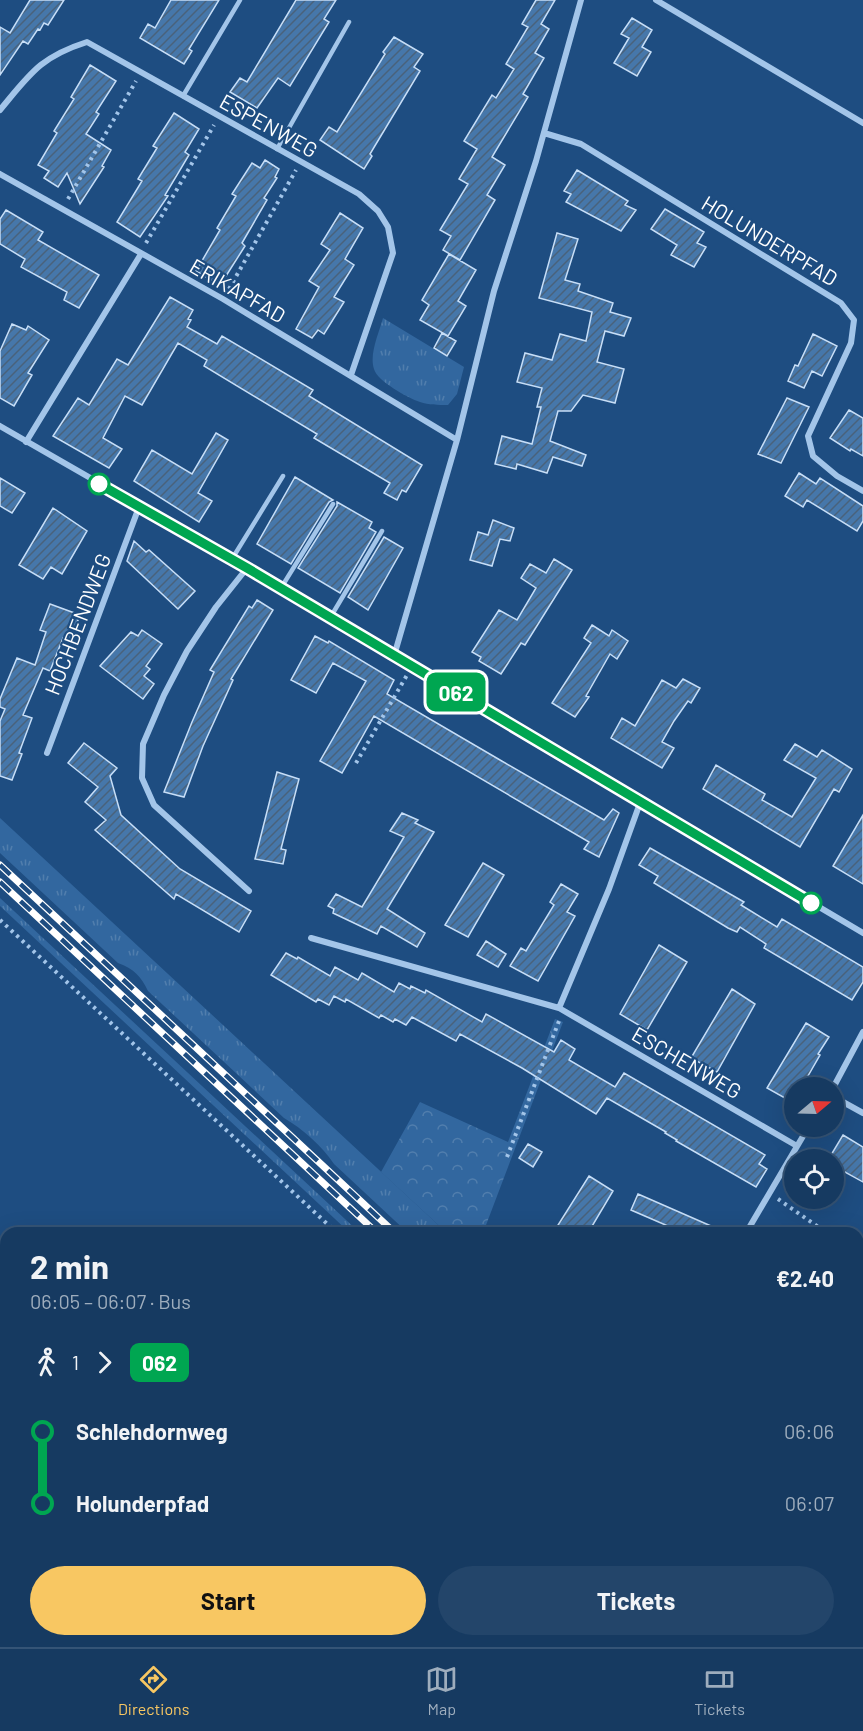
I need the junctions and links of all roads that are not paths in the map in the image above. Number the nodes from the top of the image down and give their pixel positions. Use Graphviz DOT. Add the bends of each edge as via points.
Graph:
graph roads {
  1 [pos="240,0"];
  2 [pos="581,0"];
  3 [pos="656,0"];
  4 [pos="349,22"];
  5 [pos="183,96"];
  6 [pos="0,110"];
  7 [pos="863,123"];
  8 [pos="544,133"];
  9 [pos="277,149"];
  10 [pos="0,174"];
  11 [pos="141,254"];
  12 [pos="351,375"];
  13 [pos="0,426"];
  14 [pos="457,441"];
  15 [pos="26,442"];
  16 [pos="283,476"];
  17 [pos="863,490"];
  18 [pos="333,504"];
  19 [pos="139,507"];
  20 [pos="382,531"];
  21 [pos="231,559"];
  22 [pos="247,568"];
  23 [pos="281,588"];
  24 [pos="330,618"];
  25 [pos="394,656"];
  26 [pos="47,753"];
  27 [pos="640,803"];
  28 [pos="249,891"];
  29 [pos="863,933"];
  30 [pos="311,938"];
  31 [pos="559,1008"];
  32 [pos="863,1032"];
  33 [pos="839,1077"];
  34 [pos="844,1103"];
  35 [pos="863,1113"];
  36 [pos="803,1137"];
  37 [pos="797,1146"];
  38 [pos="750,1227"];
  1 -- 5 [label="lane"];
  2 -- 8 [label="street"];
  3 -- 7 [label="street"];
  4 -- 9 [label="lane"];
  5 -- 6 [label="street, ESPENWEG" via="87,42 63,50 34,68"];
  5 -- 9 [label="street, ESPENWEG"];
  8 -- 14 [label="street" via="494,291"];
  8 -- 17 [label="street, HOLUNDERPFAD" via="581,144 841,303 854,320 851,343 808,436 813,456 837,476"];
  9 -- 12 [label="street, ESPENWEG" via="359,194 388,226 393,253"];
  10 -- 11 [label="street, ERIKAPFAD"];
  11 -- 12 [label="street, ERIKAPFAD"];
  11 -- 15 [label="street"];
  12 -- 14 [label="street, ERIKAPFAD"];
  13 -- 15 [label="street"];
  14 -- 25 [label="street"];
  15 -- 19 [label="street"];
  16 -- 21 [label="lane"];
  18 -- 23 [label="lane"];
  19 -- 21 [label="street"];
  19 -- 26 [label="street, HOCHBENDWEG"];
  20 -- 24 [label="lane"];
  21 -- 22 [label="street"];
  22 -- 23 [label="street"];
  22 -- 28 [label="street" via="216,606 164,696 143,744 142,778 154,805"];
  23 -- 24 [label="street"];
  24 -- 25 [label="street"];
  25 -- 27 [label="street"];
  27 -- 29 [label="street"];
  27 -- 31 [label="street"];
  30 -- 31 [label="street, ESCHENWEG"];
  31 -- 37 [label="street, ESCHENWEG"];
  32 -- 33 [label="street"];
  34 -- 35 [label="street"];
  36 -- 37 [label="street"];
  37 -- 38 [label="street"];
}
